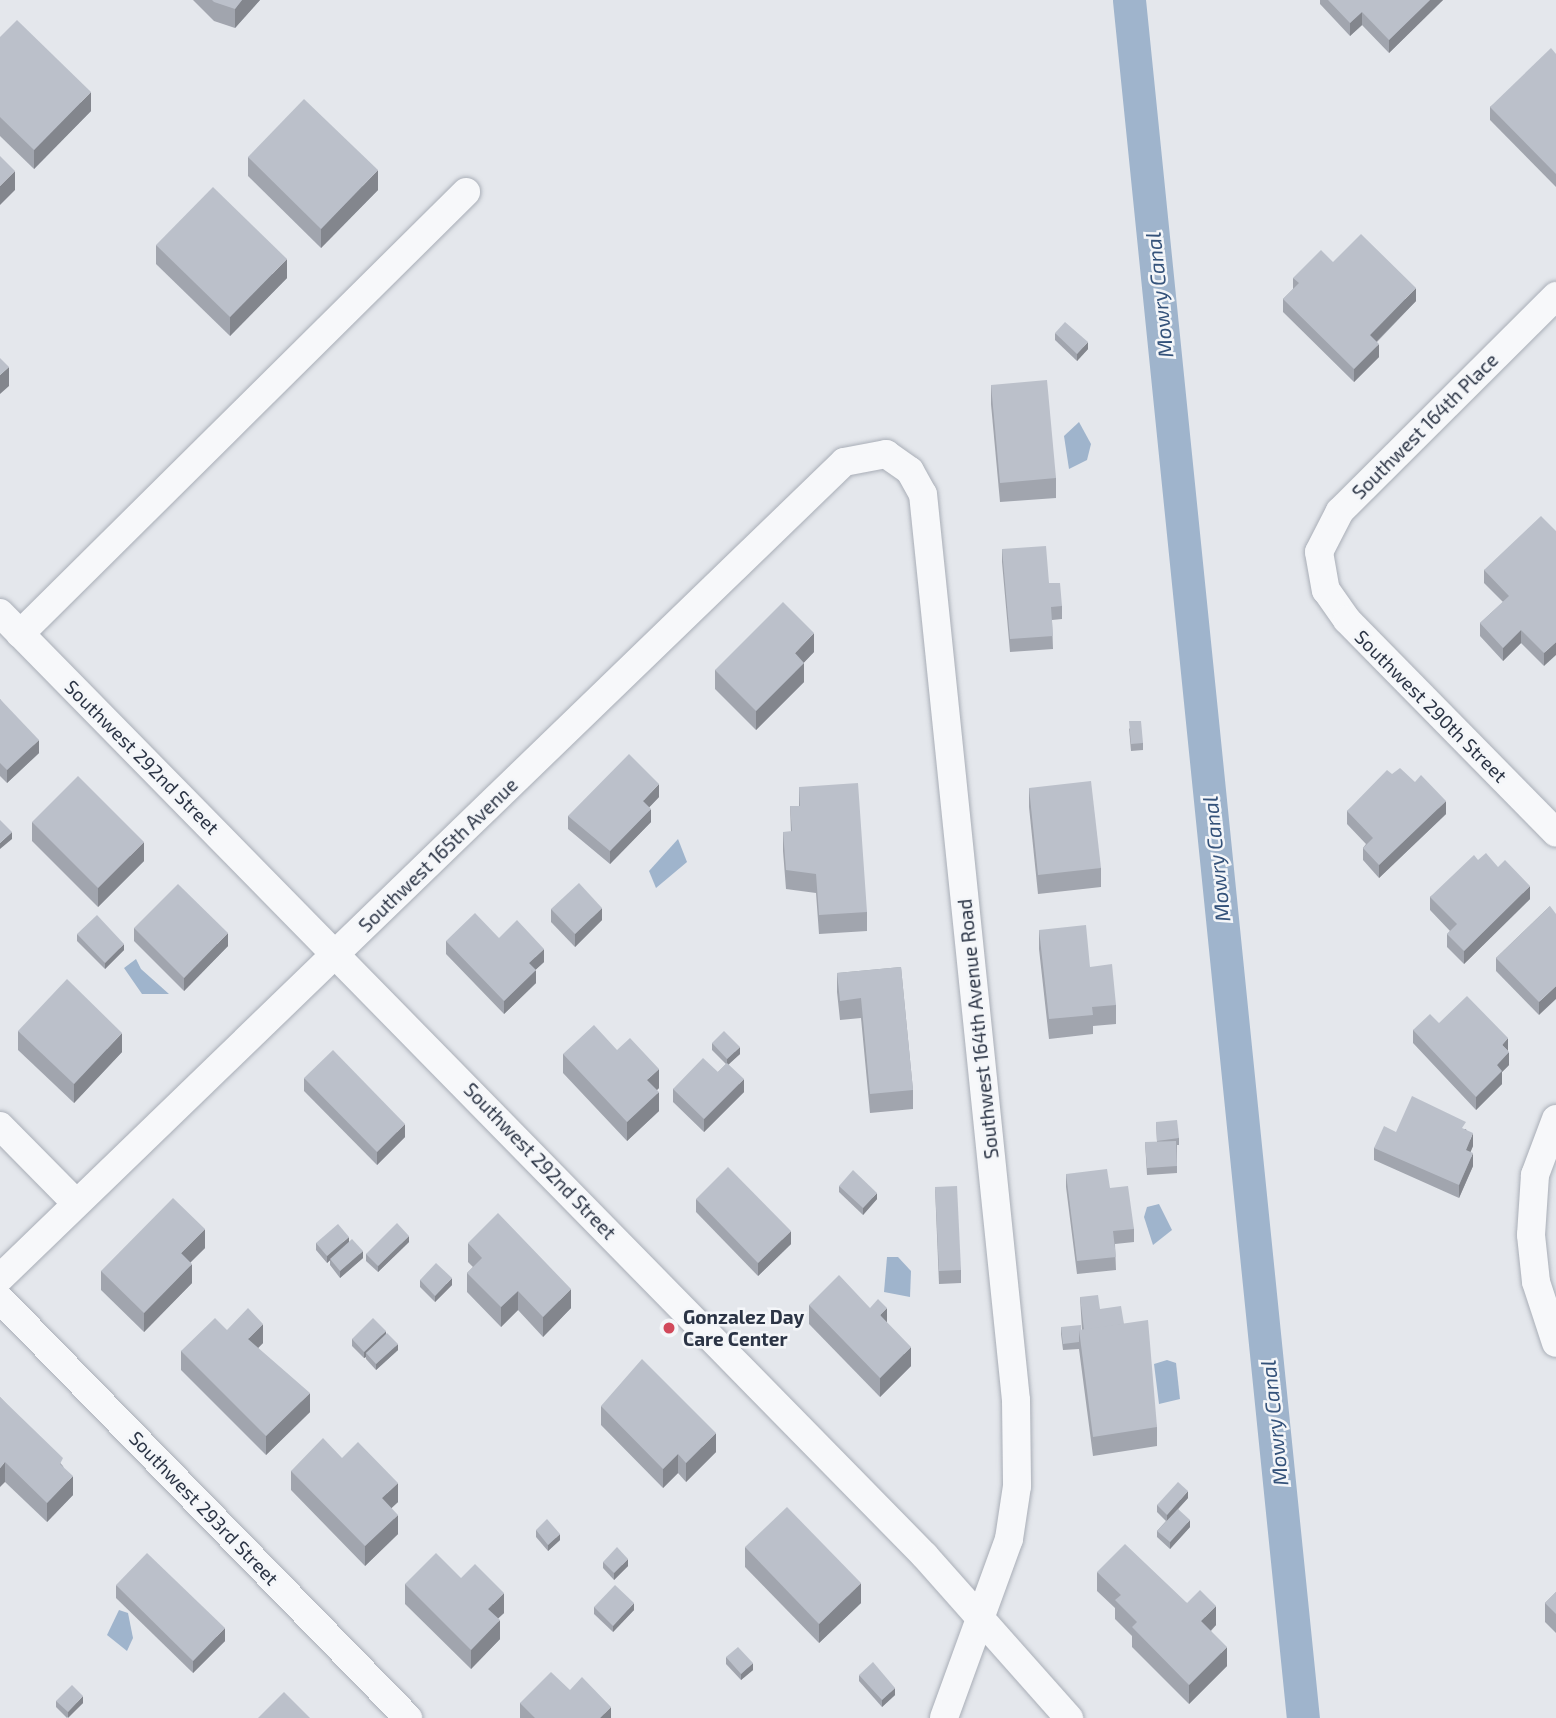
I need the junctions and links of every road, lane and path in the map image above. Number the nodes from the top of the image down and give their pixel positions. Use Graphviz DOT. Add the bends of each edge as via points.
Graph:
graph roads {
  1 [pos="466,192"];
  2 [pos="1556,296"];
  3 [pos="886,454"];
  4 [pos="1319,569"];
  5 [pos="0,613"];
  6 [pos="20,634"];
  7 [pos="1556,833"];
  8 [pos="337,953"];
  9 [pos="1556,1119"];
  10 [pos="0,1126"];
  11 [pos="76,1203"];
  12 [pos="0,1278"];
  13 [pos="0,1298"];
  14 [pos="1556,1343"];
  15 [pos="982,1616"];
  16 [pos="408,1718"];
  17 [pos="944,1718"];
  18 [pos="1069,1718"];
  1 -- 6 [label="street"];
  2 -- 4 [label="street, Southwest 164th Place" via="1340,511 1326,530"];
  3 -- 8 [label="street, Southwest 165th Avenue" via="844,462"];
  3 -- 15 [label="street, Southwest 164th Avenue Road" via="910,471 923,494 1016,1400 1014,1514"];
  4 -- 7 [label="street, Southwest 290th Street" via="1347,621"];
  5 -- 6 [label="street, Southwest 292nd Street"];
  6 -- 8 [label="street, Southwest 292nd Street"];
  8 -- 11 [label="street, Southwest 165th Avenue"];
  8 -- 15 [label="street, Southwest 292nd Street"];
  9 -- 14 [label="street" via="1535,1175 1531,1235 1536,1282"];
  10 -- 11 [label="street"];
  11 -- 12 [label="street, Southwest 165th Avenue"];
  13 -- 16 [label="street, Southwest 293rd Street"];
  15 -- 17 [label="street, Southwest 164th Avenue Road"];
  15 -- 18 [label="street, Southwest 292nd Street" via="1016,1665"];
}
